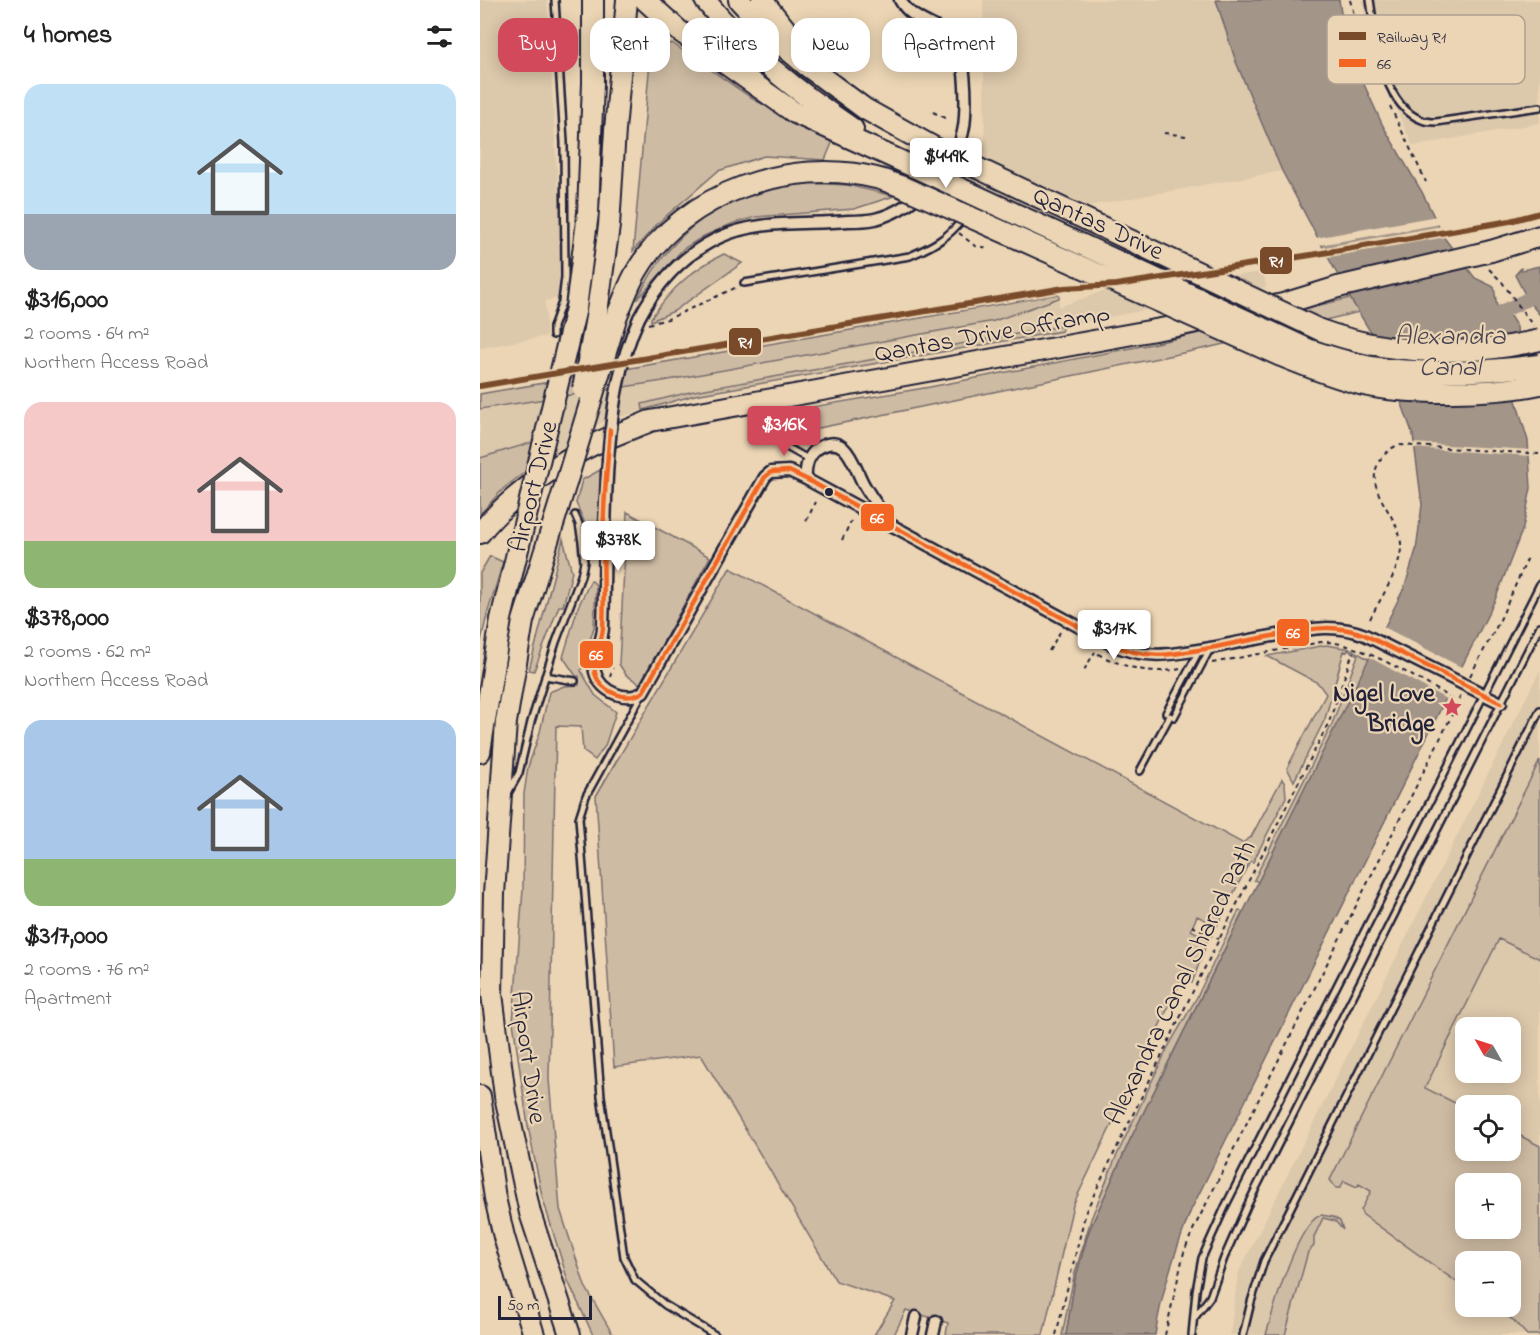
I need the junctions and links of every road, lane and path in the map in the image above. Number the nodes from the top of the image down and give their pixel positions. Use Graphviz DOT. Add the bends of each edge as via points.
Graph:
graph roads {
  1 [pos="555,0"];
  2 [pos="584,0"];
  3 [pos="592,0"];
  4 [pos="627,0"];
  5 [pos="645,0"];
  6 [pos="705,0"];
  7 [pos="739,0"];
  8 [pos="762,0"];
  9 [pos="900,0"];
  10 [pos="1370,0"];
  11 [pos="1372,15"];
  12 [pos="593,83"];
  13 [pos="1390,84"];
  14 [pos="1540,106"];
  15 [pos="933,112"];
  16 [pos="945,118"];
  17 [pos="1164,133"];
  18 [pos="1186,136"];
  19 [pos="935,148"];
  20 [pos="964,153"];
  21 [pos="914,167"];
  22 [pos="976,172"];
  23 [pos="976,192"];
  24 [pos="975,200"];
  25 [pos="968,210"];
  26 [pos="956,229"];
  27 [pos="1540,236"];
  28 [pos="990,248"];
  29 [pos="1502,282"];
  30 [pos="744,283"];
  31 [pos="668,319"];
  32 [pos="1537,333"];
  33 [pos="553,335"];
  34 [pos="1540,365"];
  35 [pos="1540,384"];
  36 [pos="783,445"];
  37 [pos="1540,454"];
  38 [pos="808,459"];
  39 [pos="806,479"];
  40 [pos="566,483"];
  41 [pos="816,502"];
  42 [pos="574,515"];
  43 [pos="806,521"];
  44 [pos="851,521"];
  45 [pos="893,527"];
  46 [pos="480,533"];
  47 [pos="842,540"];
  48 [pos="1529,555"];
  49 [pos="1540,584"];
  50 [pos="1370,619"];
  51 [pos="1540,626"];
  52 [pos="1060,632"];
  53 [pos="1205,649"];
  54 [pos="1049,651"];
  55 [pos="1353,652"];
  56 [pos="1206,664"];
  57 [pos="1475,667"];
  58 [pos="1185,668"];
  59 [pos="1084,670"];
  60 [pos="545,676"];
  61 [pos="575,681"];
  62 [pos="643,692"];
  63 [pos="1483,694"];
  64 [pos="1457,703"];
  65 [pos="1501,703"];
  66 [pos="1455,707"];
  67 [pos="1540,710"];
  68 [pos="1170,716"];
  69 [pos="480,752"];
  70 [pos="1140,771"];
  71 [pos="500,807"];
  72 [pos="1192,926"];
  73 [pos="1219,939"];
  74 [pos="480,1096"];
  75 [pos="480,1141"];
  76 [pos="495,1198"];
  77 [pos="916,1317"];
  78 [pos="1194,1318"];
  79 [pos="936,1321"];
  80 [pos="534,1335"];
  81 [pos="570,1335"];
  82 [pos="715,1335"];
  83 [pos="912,1335"];
  84 [pos="933,1335"];
  85 [pos="1056,1335"];
  86 [pos="1165,1335"];
  87 [pos="1192,1335"];
  88 [pos="1243,1335"];
  1 -- 33 [label="lane" via="564,142 565,277"];
  2 -- 12 [label="highway"];
  3 -- 12 [label="highway"];
  4 -- 40 [label="highway, Airport Drive, bridge" via="609,226"];
  5 -- 21 [label="highway" via="678,30 795,113"];
  6 -- 21 [label="highway" via="760,58 810,100"];
  7 -- 19 [label="highway" via="807,66 865,109"];
  8 -- 19 [label="highway" via="795,41 859,95"];
  9 -- 20 [label="street" via="911,14 954,41 960,55 966,98"];
  10 -- 11 [label="lane"];
  12 -- 69 [label="highway, Airport Drive, bridge" via="588,213 576,308 501,619"];
  13 -- 14 [label="lane" via="1404,109 1422,121"];
  15 -- 16 [label="path"];
  17 -- 18 [label="path"];
  19 -- 32 [label="highway, Qantas Drive, bridge" via="1320,330 1350,340 1418,350 1473,350"];
  20 -- 22 [label="lane"];
  20 -- 62 [label="street, bridge" via="927,189 882,217 772,224 719,238 674,268 647,302 624,356 611,415 604,513 603,631 596,657 596,673 606,689 631,697"];
  21 -- 34 [label="highway, Qantas Drive, bridge" via="1310,350 1376,368 1418,371 1491,371"];
  23 -- 24 [label="lane"];
  25 -- 26 [label="lane"];
  26 -- 28 [label="path" via="966,241"];
  26 -- 30 [label="lane" via="910,256"];
  27 -- 46 [label="highway, Qantas Drive Offramp, bridge" via="1283,304 650,421 582,450 519,494"];
  29 -- 32 [label="path"];
  30 -- 31 [label="path"];
  35 -- 40 [label="highway, bridge" via="1464,392 1365,385 1336,377 903,187 866,176 810,173 765,178 725,193 688,213 659,241 638,269 617,315"];
  36 -- 38 [label="lane"];
  37 -- 50 [label="path" via="1399,445 1391,449 1380,460 1374,479 1400,531 1401,553"];
  38 -- 39 [label="street"];
  38 -- 45 [label="street" via="826,445 844,448"];
  39 -- 45 [label="street"];
  39 -- 62 [label="street" via="789,471 771,472 765,477"];
  40 -- 71 [label="highway, Airport Drive" via="523,621 506,722"];
  41 -- 43 [label="path"];
  42 -- 60 [label="lane" via="579,524 584,562"];
  44 -- 47 [label="path"];
  45 -- 53 [label="street" via="1118,648 1159,656"];
  48 -- 57 [label="path"];
  49 -- 63 [label="lane"];
  51 -- 65 [label="lane"];
  52 -- 54 [label="path"];
  53 -- 63 [label="street" via="1322,627 1347,629"];
  53 -- 68 [label="lane"];
  53 -- 68 [label="lane"];
  55 -- 73 [label="path, Alexandra Canal Shared Path" via="1329,723"];
  56 -- 66 [label="path" via="1327,641 1366,653 1450,698"];
  58 -- 59 [label="path" via="1144,670 1096,653"];
  60 -- 61 [label="lane"];
  60 -- 71 [label="lane" via="519,773"];
  62 -- 82 [label="lane" via="585,796 579,818 601,1095 624,1257 635,1280 665,1305"];
  63 -- 65 [label="street"];
  63 -- 78 [label="lane" via="1225,1207 1202,1258"];
  64 -- 66 [label="path"];
  65 -- 78 [label="lane" via="1247,1206 1210,1297"];
  66 -- 86 [label="path" via="1193,1230 1184,1252"];
  67 -- 88 [label="lane" via="1264,1261"];
  68 -- 70 [label="lane"];
  71 -- 81 [label="highway, Airport Drive" via="492,994 505,1096 530,1213"];
  72 -- 73 [label="path"];
  73 -- 85 [label="path, Alexandra Canal Shared Path" via="1086,1211"];
  74 -- 76 [label="highway"];
  75 -- 76 [label="highway"];
  76 -- 80 [label="highway"];
  77 -- 83 [label="street"];
  78 -- 87 [label="lane"];
  79 -- 84 [label="street"];
}
